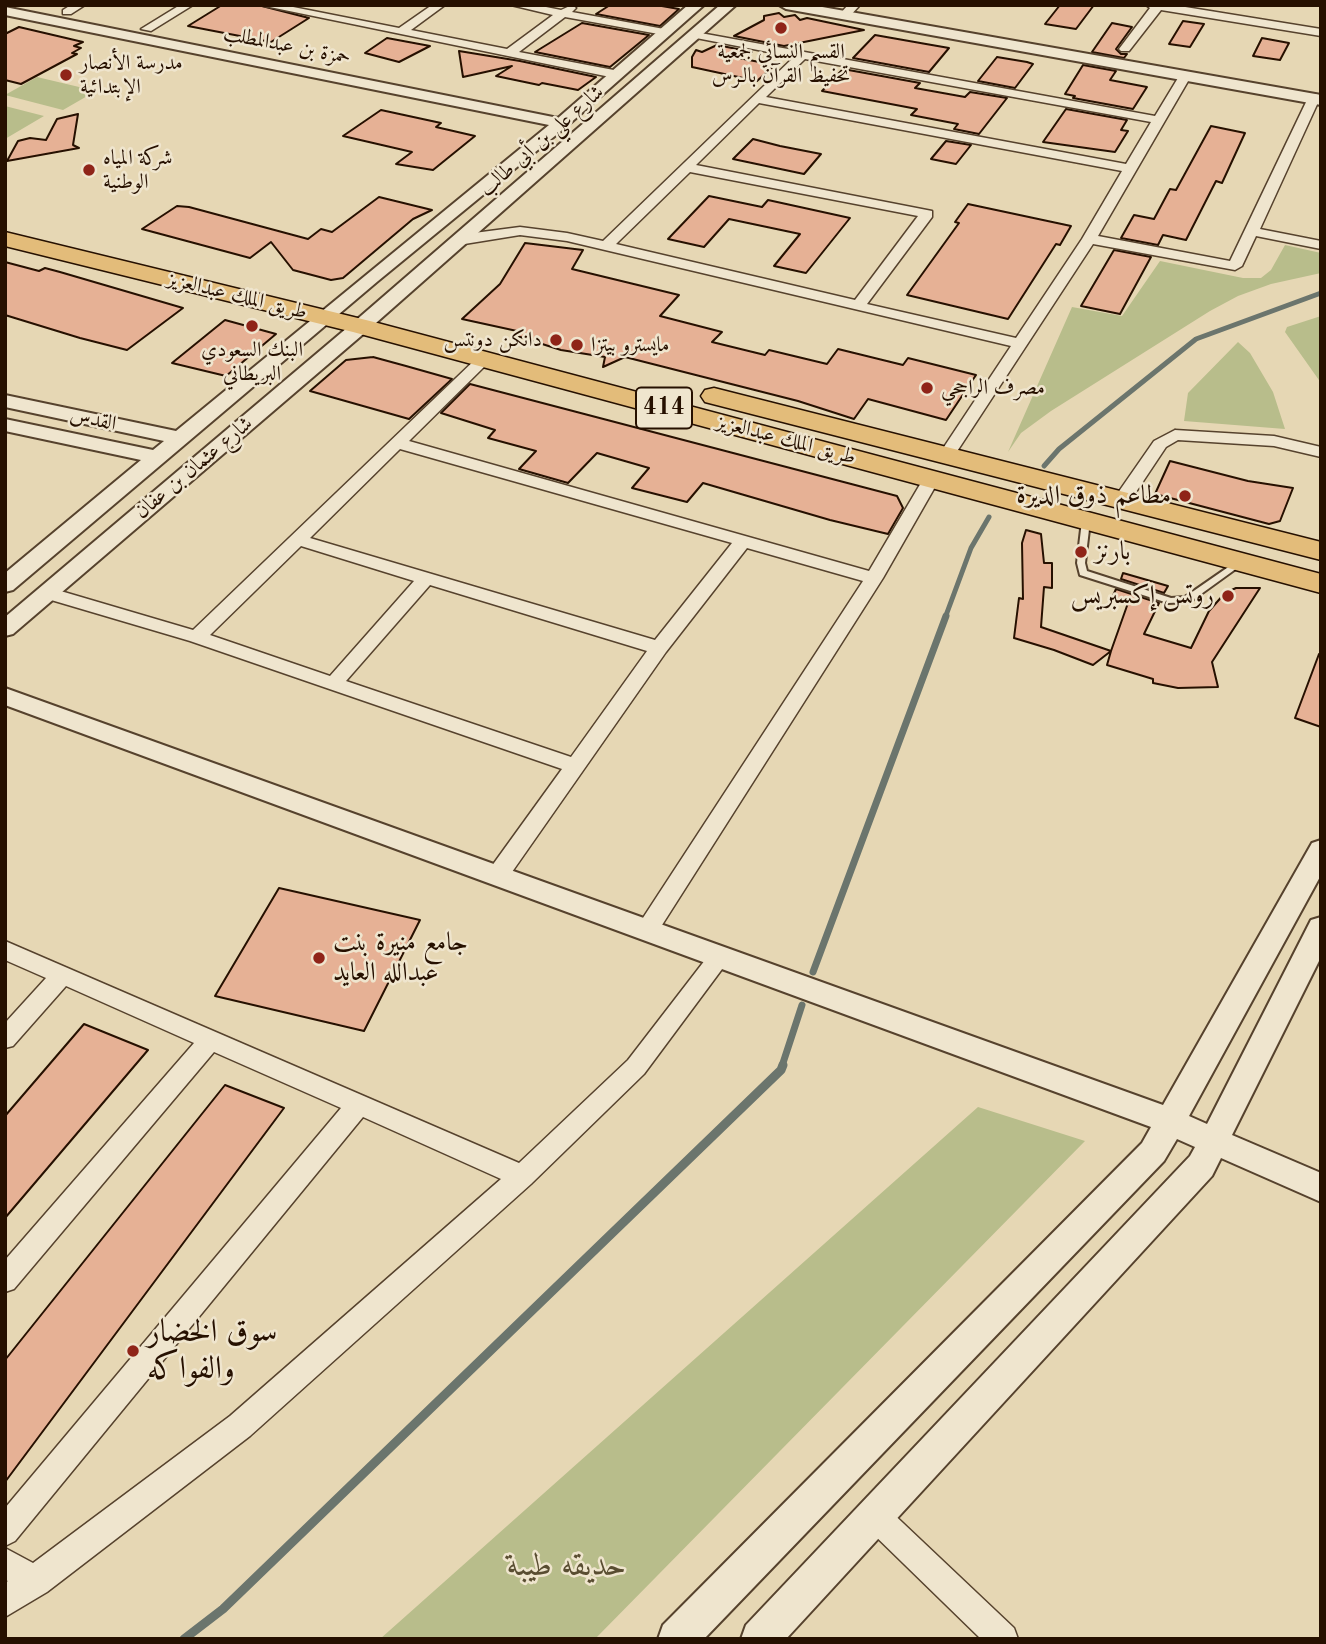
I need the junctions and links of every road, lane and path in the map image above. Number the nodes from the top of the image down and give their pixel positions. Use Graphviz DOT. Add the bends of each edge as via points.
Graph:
graph roads {
  1 [pos="31,5"];
  2 [pos="188,5"];
  3 [pos="265,5"];
  4 [pos="440,5"];
  5 [pos="516,5"];
  6 [pos="574,5"];
  7 [pos="696,5"];
  8 [pos="729,5"];
  9 [pos="786,5"];
  10 [pos="867,5"];
  11 [pos="1154,6"];
  12 [pos="73,9"];
  13 [pos="850,10"];
  14 [pos="5,11"];
  15 [pos="563,14"];
  16 [pos="147,29"];
  17 [pos="401,32"];
  18 [pos="664,32"];
  19 [pos="1321,33"];
  20 [pos="695,35"];
  21 [pos="1084,42"];
  22 [pos="1125,49"];
  23 [pos="510,53"];
  24 [pos="802,55"];
  25 [pos="615,74"];
  26 [pos="1185,76"];
  27 [pos="756,99"];
  28 [pos="1317,99"];
  29 [pos="565,120"];
  30 [pos="1159,120"];
  31 [pos="687,167"];
  32 [pos="1130,169"];
  33 [pos="5,216"];
  34 [pos="1251,231"];
  35 [pos="5,239"];
  36 [pos="1090,239"];
  37 [pos="457,243"];
  38 [pos="1321,245"];
  39 [pos="606,246"];
  40 [pos="338,305"];
  41 [pos="858,306"];
  42 [pos="374,315"];
  43 [pos="1020,344"];
  44 [pos="484,359"];
  45 [pos="5,401"];
  46 [pos="5,425"];
  47 [pos="180,438"];
  48 [pos="397,443"];
  49 [pos="1321,452"];
  50 [pos="946,456"];
  51 [pos="158,457"];
  52 [pos="932,480"];
  53 [pos="1122,500"];
  54 [pos="1086,521"];
  55 [pos="298,540"];
  56 [pos="742,542"];
  57 [pos="1321,551"];
  58 [pos="1240,562"];
  59 [pos="427,577"];
  60 [pos="874,578"];
  61 [pos="7,582"];
  62 [pos="1321,584"];
  63 [pos="47,593"];
  64 [pos="5,629"];
  65 [pos="197,637"];
  66 [pos="659,648"];
  67 [pos="332,684"];
  68 [pos="5,696"];
  69 [pos="574,766"];
  70 [pos="1318,865"];
  71 [pos="497,876"];
  72 [pos="1321,928"];
  73 [pos="647,930"];
  74 [pos="5,950"];
  75 [pos="719,957"];
  76 [pos="63,974"];
  77 [pos="5,1039"];
  78 [pos="211,1039"];
  79 [pos="359,1104"];
  80 [pos="1170,1121"];
  81 [pos="1214,1141"];
  82 [pos="522,1177"];
  83 [pos="1321,1188"];
  84 [pos="5,1280"];
  85 [pos="875,1516"];
  86 [pos="5,1531"];
  87 [pos="5,1563"];
  88 [pos="36,1581"];
  89 [pos="5,1602"];
  90 [pos="677,1639"];
  91 [pos="760,1639"];
  92 [pos="1003,1639"];
  1 -- 12 [label="street, حمزة بن عبدالمطلب"];
  2 -- 16 [label="street"];
  3 -- 17 [label="street"];
  4 -- 17 [label="street"];
  5 -- 15 [label="street"];
  6 -- 15 [label="street"];
  7 -- 18 [label="street, شارع علي بن أبي طالب"];
  8 -- 20 [label="street, شارع علي بن أبي طالب"];
  9 -- 13 [label="street"];
  10 -- 21 [label="street"];
  11 -- 19 [label="street"];
  11 -- 22 [label="street"];
  12 -- 16 [label="street, حمزة بن عبدالمطلب"];
  13 -- 26 [label="street"];
  14 -- 29 [label="street, حمزة بن عبدالمطلب"];
  15 -- 18 [label="street"];
  15 -- 23 [label="street"];
  16 -- 29 [label="street, حمزة بن عبدالمطلب"];
  17 -- 23 [label="street"];
  18 -- 25 [label="street, شارع علي بن أبي طالب"];
  20 -- 24 [label="street"];
  20 -- 37 [label="street, شارع علي بن أبي طالب"];
  23 -- 25 [label="street"];
  24 -- 27 [label="street"];
  24 -- 30 [label="street"];
  25 -- 29 [label="street, شارع علي بن أبي طالب"];
  26 -- 28 [label="street"];
  26 -- 30 [label="street"];
  27 -- 31 [label="street"];
  27 -- 32 [label="street"];
  28 -- 34 [label="street"];
  29 -- 40 [label="street, شارع علي بن أبي طالب"];
  30 -- 32 [label="street"];
  31 -- 39 [label="street"];
  31 -- 41 [label="street" via="927,214"];
  32 -- 36 [label="street"];
  33 -- 40 [label="highway, طريق الملك عبدالعزيز / 414"];
  34 -- 36 [label="street" via="1235,266"];
  34 -- 38 [label="street"];
  35 -- 40 [label="highway, طريق الملك عبدالعزيز / 414"];
  36 -- 43 [label="street"];
  37 -- 39 [label="street" via="520,231"];
  37 -- 42 [label="street, شارع علي بن أبي طالب"];
  39 -- 41 [label="street"];
  40 -- 42 [label="highway, طريق الملك عبدالعزيز / 414"];
  40 -- 47 [label="street, شارع عثمان بن عفان"];
  41 -- 43 [label="street"];
  42 -- 44 [label="highway, طريق الملك عبدالعزيز / 414"];
  42 -- 50 [label="highway, طريق الملك عبدالعزيز / 414"];
  42 -- 63 [label="street, شارع عثمان بن عفان"];
  43 -- 50 [label="street"];
  44 -- 48 [label="street"];
  44 -- 52 [label="highway, طريق الملك عبدالعزيز / 414"];
  45 -- 47 [label="street, القدس"];
  46 -- 51 [label="street, القدس"];
  47 -- 51 [label="street, شارع عثمان بن عفان"];
  48 -- 55 [label="street"];
  48 -- 56 [label="street"];
  49 -- 53 [label="street" via="1274,441 1175,435 1160,444"];
  50 -- 53 [label="highway, طريق الملك عبدالعزيز / 414"];
  51 -- 61 [label="street, شارع عثمان بن عفان"];
  52 -- 54 [label="highway, طريق الملك عبدالعزيز / 414"];
  52 -- 60 [label="street"];
  53 -- 57 [label="highway, طريق الملك عبدالعزيز / 414"];
  54 -- 58 [label="highway, طريق الملك عبدالعزيز / 414"];
  54 -- 58 [label="lane" via="1083,573 1171,601 1187,600"];
  55 -- 59 [label="street"];
  55 -- 65 [label="street"];
  56 -- 60 [label="street"];
  56 -- 66 [label="street"];
  58 -- 62 [label="highway, طريق الملك عبدالعزيز / 414"];
  59 -- 66 [label="street"];
  59 -- 67 [label="street"];
  60 -- 73 [label="street"];
  63 -- 64 [label="street, شارع عثمان بن عفان"];
  63 -- 65 [label="street"];
  65 -- 67 [label="street"];
  66 -- 69 [label="street"];
  67 -- 69 [label="street"];
  68 -- 71 [label="street"];
  69 -- 71 [label="street"];
  70 -- 80 [label="street"];
  71 -- 73 [label="street"];
  72 -- 81 [label="street"];
  73 -- 75 [label="street"];
  74 -- 76 [label="street"];
  75 -- 80 [label="street"];
  75 -- 82 [label="street" via="636,1067"];
  76 -- 77 [label="street"];
  76 -- 78 [label="street"];
  78 -- 79 [label="street"];
  78 -- 84 [label="street"];
  79 -- 82 [label="street"];
  79 -- 86 [label="street"];
  80 -- 81 [label="street"];
  80 -- 90 [label="street" via="1153,1152"];
  81 -- 83 [label="street"];
  81 -- 85 [label="street" via="1202,1166"];
  82 -- 88 [label="street" via="240,1426"];
  85 -- 91 [label="street"];
  85 -- 92 [label="street"];
  87 -- 88 [label="street"];
  88 -- 89 [label="street"];
}
